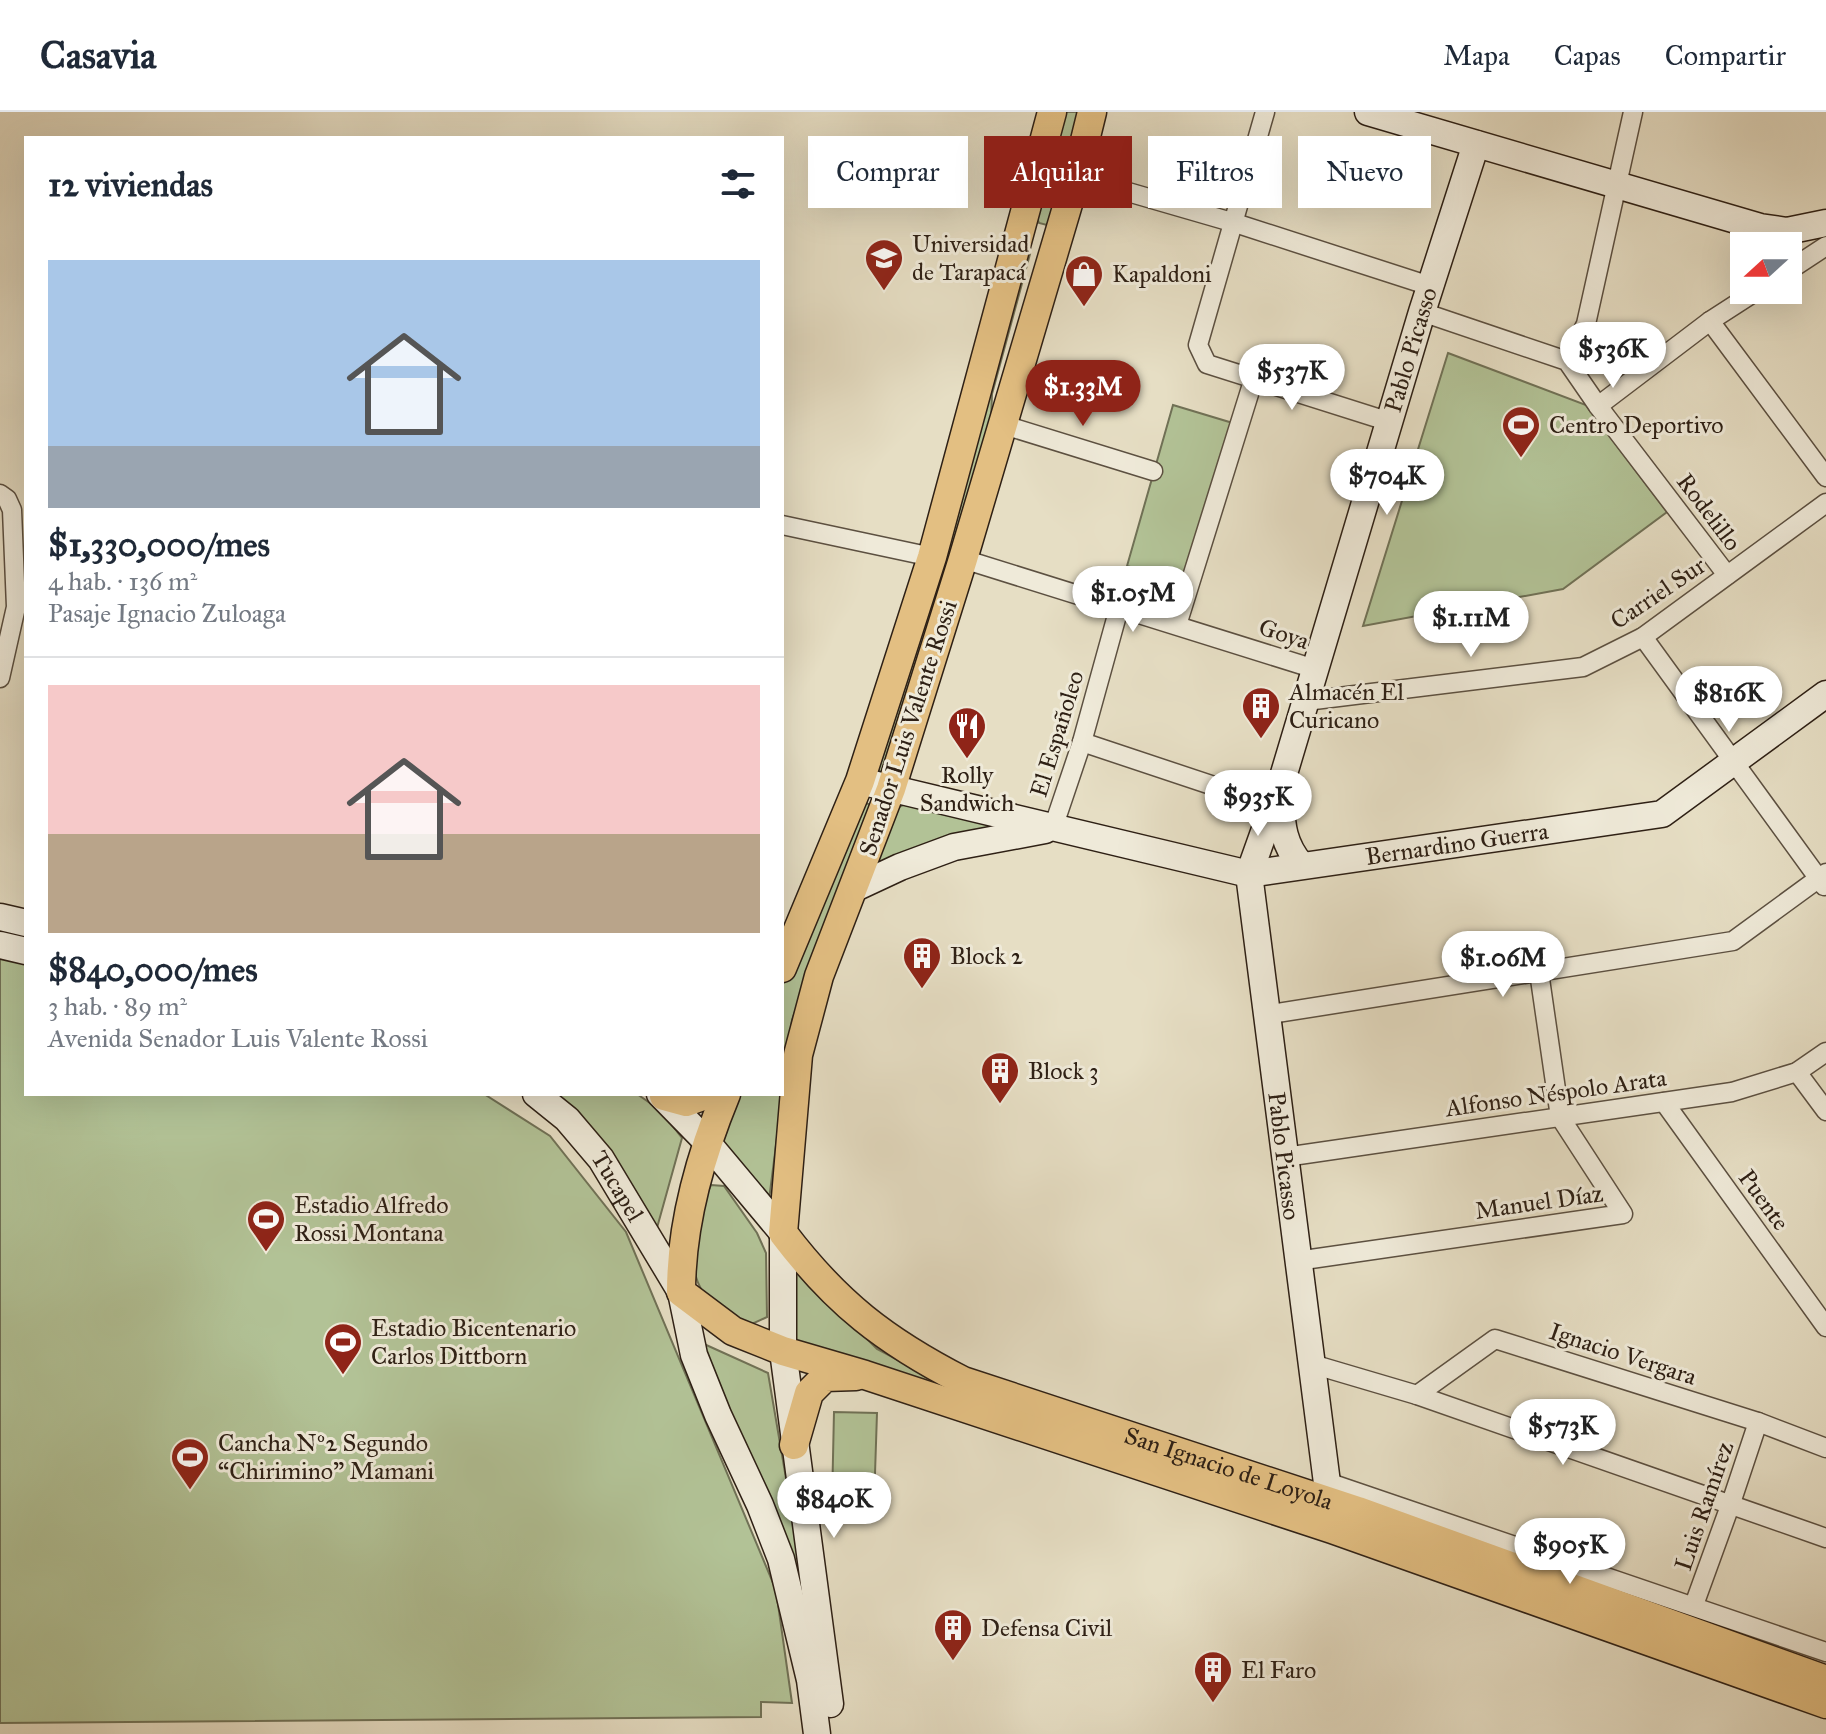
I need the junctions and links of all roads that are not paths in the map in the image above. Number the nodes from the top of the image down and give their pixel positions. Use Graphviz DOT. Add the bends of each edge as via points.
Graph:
graph roads {
  1 [pos="1052,112"];
  2 [pos="1092,112"];
  3 [pos="1265,112"];
  4 [pos="1368,112"];
  5 [pos="1633,112"];
  6 [pos="1086,136"];
  7 [pos="1476,144"];
  8 [pos="1618,185"];
  9 [pos="1132,193"];
  10 [pos="1066,208"];
  11 [pos="1235,223"];
  12 [pos="1021,229"];
  13 [pos="1824,234"];
  14 [pos="1056,240"];
  15 [pos="1802,257"];
  16 [pos="1426,299"];
  17 [pos="1736,304"];
  18 [pos="1710,321"];
  19 [pos="1567,361"];
  20 [pos="1254,378"];
  21 [pos="1598,406"];
  22 [pos="1390,422"];
  23 [pos="1001,424"];
  24 [pos="1153,471"];
  25 [pos="1826,477"];
  26 [pos="4,496"];
  27 [pos="1826,503"];
  28 [pos="784,525"];
  29 [pos="932,557"];
  30 [pos="963,559"];
  31 [pos="1727,575"];
  32 [pos="1119,608"];
  33 [pos="1177,625"];
  34 [pos="1643,637"];
  35 [pos="1315,669"];
  36 [pos="0,678"];
  37 [pos="1826,694"];
  38 [pos="1306,701"];
  39 [pos="1082,742"];
  40 [pos="1733,762"];
  41 [pos="860,781"];
  42 [pos="891,789"];
  43 [pos="1277,796"];
  44 [pos="1053,828"];
  45 [pos="1301,865"];
  46 [pos="1249,874"];
  47 [pos="1824,880"];
  48 [pos="855,888"];
  49 [pos="0,917"];
  50 [pos="24,923"];
  51 [pos="0,945"];
  52 [pos="24,951"];
  53 [pos="784,963"];
  54 [pos="1539,972"];
  55 [pos="1265,1015"];
  56 [pos="1826,1052"];
  57 [pos="1797,1072"];
  58 [pos="538,1096"];
  59 [pos="663,1096"];
  60 [pos="665,1096"];
  61 [pos="702,1096"];
  62 [pos="725,1096"];
  63 [pos="1664,1102"];
  64 [pos="1826,1111"];
  65 [pos="1560,1117"];
  66 [pos="706,1141"];
  67 [pos="1285,1157"];
  68 [pos="783,1233"];
  69 [pos="1297,1261"];
  70 [pos="681,1292"];
  71 [pos="1826,1327"];
  72 [pos="783,1351"];
  73 [pos="1312,1364"];
  74 [pos="865,1375"];
  75 [pos="1417,1395"];
  76 [pos="1758,1422"];
  77 [pos="794,1445"];
  78 [pos="1826,1448"];
  79 [pos="1731,1503"];
  80 [pos="1330,1504"];
  81 [pos="1826,1538"];
  82 [pos="1694,1605"];
  83 [pos="1826,1652"];
  84 [pos="1826,1680"];
  85 [pos="1826,1704"];
  86 [pos="817,1734"];
  87 [pos="834,1734"];
  1 -- 12 [label="main road, Senador Luis Valente Rossi"];
  2 -- 6 [label="main road, Senador Luis Valente Rossi"];
  3 -- 11 [label="street"];
  4 -- 7 [label="street"];
  5 -- 8 [label="street"];
  7 -- 8 [label="street"];
  7 -- 16 [label="street, Pablo Picasso"];
  8 -- 13 [label="street" via="1774,230"];
  8 -- 19 [label="street" via="1586,324"];
  9 -- 11 [label="street"];
  10 -- 14 [label="main road, Senador Luis Valente Rossi"];
  11 -- 16 [label="street"];
  11 -- 20 [label="street" via="1198,345 1207,364"];
  12 -- 14 [label="main road"];
  12 -- 29 [label="main road, Senador Luis Valente Rossi"];
  13 -- 15 [label="street"];
  14 -- 23 [label="main road, Senador Luis Valente Rossi"];
  16 -- 19 [label="street"];
  16 -- 22 [label="street, Pablo Picasso"];
  17 -- 18 [label="street"];
  18 -- 21 [label="street"];
  18 -- 25 [label="street"];
  19 -- 21 [label="street, Rodelillo"];
  20 -- 22 [label="street"];
  20 -- 33 [label="street"];
  21 -- 31 [label="street, Rodelillo"];
  22 -- 35 [label="street, Pablo Picasso"];
  23 -- 24 [label="street"];
  23 -- 30 [label="main road, Senador Luis Valente Rossi"];
  26 -- 36 [label="street" via="12,510 16,607"];
  27 -- 31 [label="street, Carriel Sur"];
  28 -- 29 [label="street"];
  29 -- 41 [label="main road, Senador Luis Valente Rossi"];
  30 -- 32 [label="street, Goya"];
  30 -- 42 [label="main road, Senador Luis Valente Rossi"];
  31 -- 34 [label="street, Carriel Sur"];
  32 -- 33 [label="street, Goya"];
  32 -- 39 [label="street, El Españoleo"];
  33 -- 35 [label="street, Goya"];
  34 -- 38 [label="street, Carriel Sur" via="1583,667"];
  34 -- 40 [label="street"];
  35 -- 38 [label="street, Pablo Picasso"];
  37 -- 40 [label="street, Bernardino Guerra"];
  38 -- 43 [label="street, Pablo Picasso"];
  39 -- 43 [label="street"];
  39 -- 44 [label="street, El Españoleo"];
  40 -- 45 [label="street, Bernardino Guerra" via="1662,814"];
  40 -- 47 [label="street"];
  41 -- 42 [label="street, Bernardino Guerra"];
  41 -- 53 [label="main road, Senador Luis Valente Rossi"];
  42 -- 44 [label="street, Bernardino Guerra"];
  42 -- 48 [label="main road, Senador Luis Valente Rossi"];
  43 -- 45 [label="street, Pablo Picasso" via="1282,832"];
  43 -- 46 [label="street, Pablo Picasso"];
  44 -- 46 [label="street, Bernardino Guerra"];
  44 -- 48 [label="street, Bernardino Guerra" via="954,847"];
  45 -- 46 [label="street, Bernardino Guerra"];
  46 -- 55 [label="street, Pablo Picasso"];
  47 -- 54 [label="street" via="1733,941"];
  48 -- 68 [label="main road, Senador Luis Valente Rossi" via="819,976 798,1055"];
  49 -- 50 [label="street"];
  51 -- 52 [label="street"];
  54 -- 55 [label="street"];
  54 -- 65 [label="street, Manuel Díaz"];
  55 -- 67 [label="street, Pablo Picasso"];
  56 -- 57 [label="street, Alfonso Néspolo Arata"];
  57 -- 63 [label="street, Alfonso Néspolo Arata" via="1732,1092"];
  57 -- 64 [label="street"];
  58 -- 70 [label="street, Tucapel" via="567,1119 601,1159"];
  59 -- 66 [label="street"];
  60 -- 61 [label="main road" via="686,1102"];
  62 -- 66 [label="main road"];
  63 -- 65 [label="street, Alfonso Néspolo Arata"];
  63 -- 71 [label="street, Puente"];
  65 -- 67 [label="street, Alfonso Néspolo Arata"];
  65 -- 69 [label="street, Manuel Díaz" via="1623,1214"];
  66 -- 68 [label="street, San Ignacio de Loyola"];
  66 -- 70 [label="main road" via="684,1239"];
  67 -- 69 [label="street, Pablo Picasso"];
  68 -- 72 [label="street, Senador Luis Valente Rossi"];
  68 -- 80 [label="main road, San Ignacio de Loyola" via="838,1299 872,1327 963,1381"];
  69 -- 73 [label="street, Pablo Picasso"];
  70 -- 72 [label="main road, San Ignacio de Loyola" via="733,1331"];
  70 -- 86 [label="street" via="694,1355 781,1559 810,1680"];
  72 -- 74 [label="main road, San Ignacio de Loyola"];
  72 -- 77 [label="street, Senador Luis Valente Rossi"];
  73 -- 75 [label="street"];
  73 -- 80 [label="street, Pablo Picasso"];
  74 -- 77 [label="main road" via="825,1377 809,1393"];
  74 -- 80 [label="main road, San Ignacio de Loyola"];
  75 -- 76 [label="street, Ignacio Vergara" via="1495,1339"];
  75 -- 79 [label="street"];
  76 -- 78 [label="street, Ignacio Vergara"];
  76 -- 79 [label="street, Luis Ramírez"];
  77 -- 87 [label="street, Senador Luis Valente Rossi"];
  79 -- 81 [label="street"];
  79 -- 82 [label="street, Luis Ramírez"];
  80 -- 82 [label="street, San Ignacio de Loyola"];
  80 -- 84 [label="main road, San Ignacio de Loyola"];
  80 -- 85 [label="main road, San Ignacio de Loyola"];
  82 -- 83 [label="street, San Ignacio de Loyola"];
}
